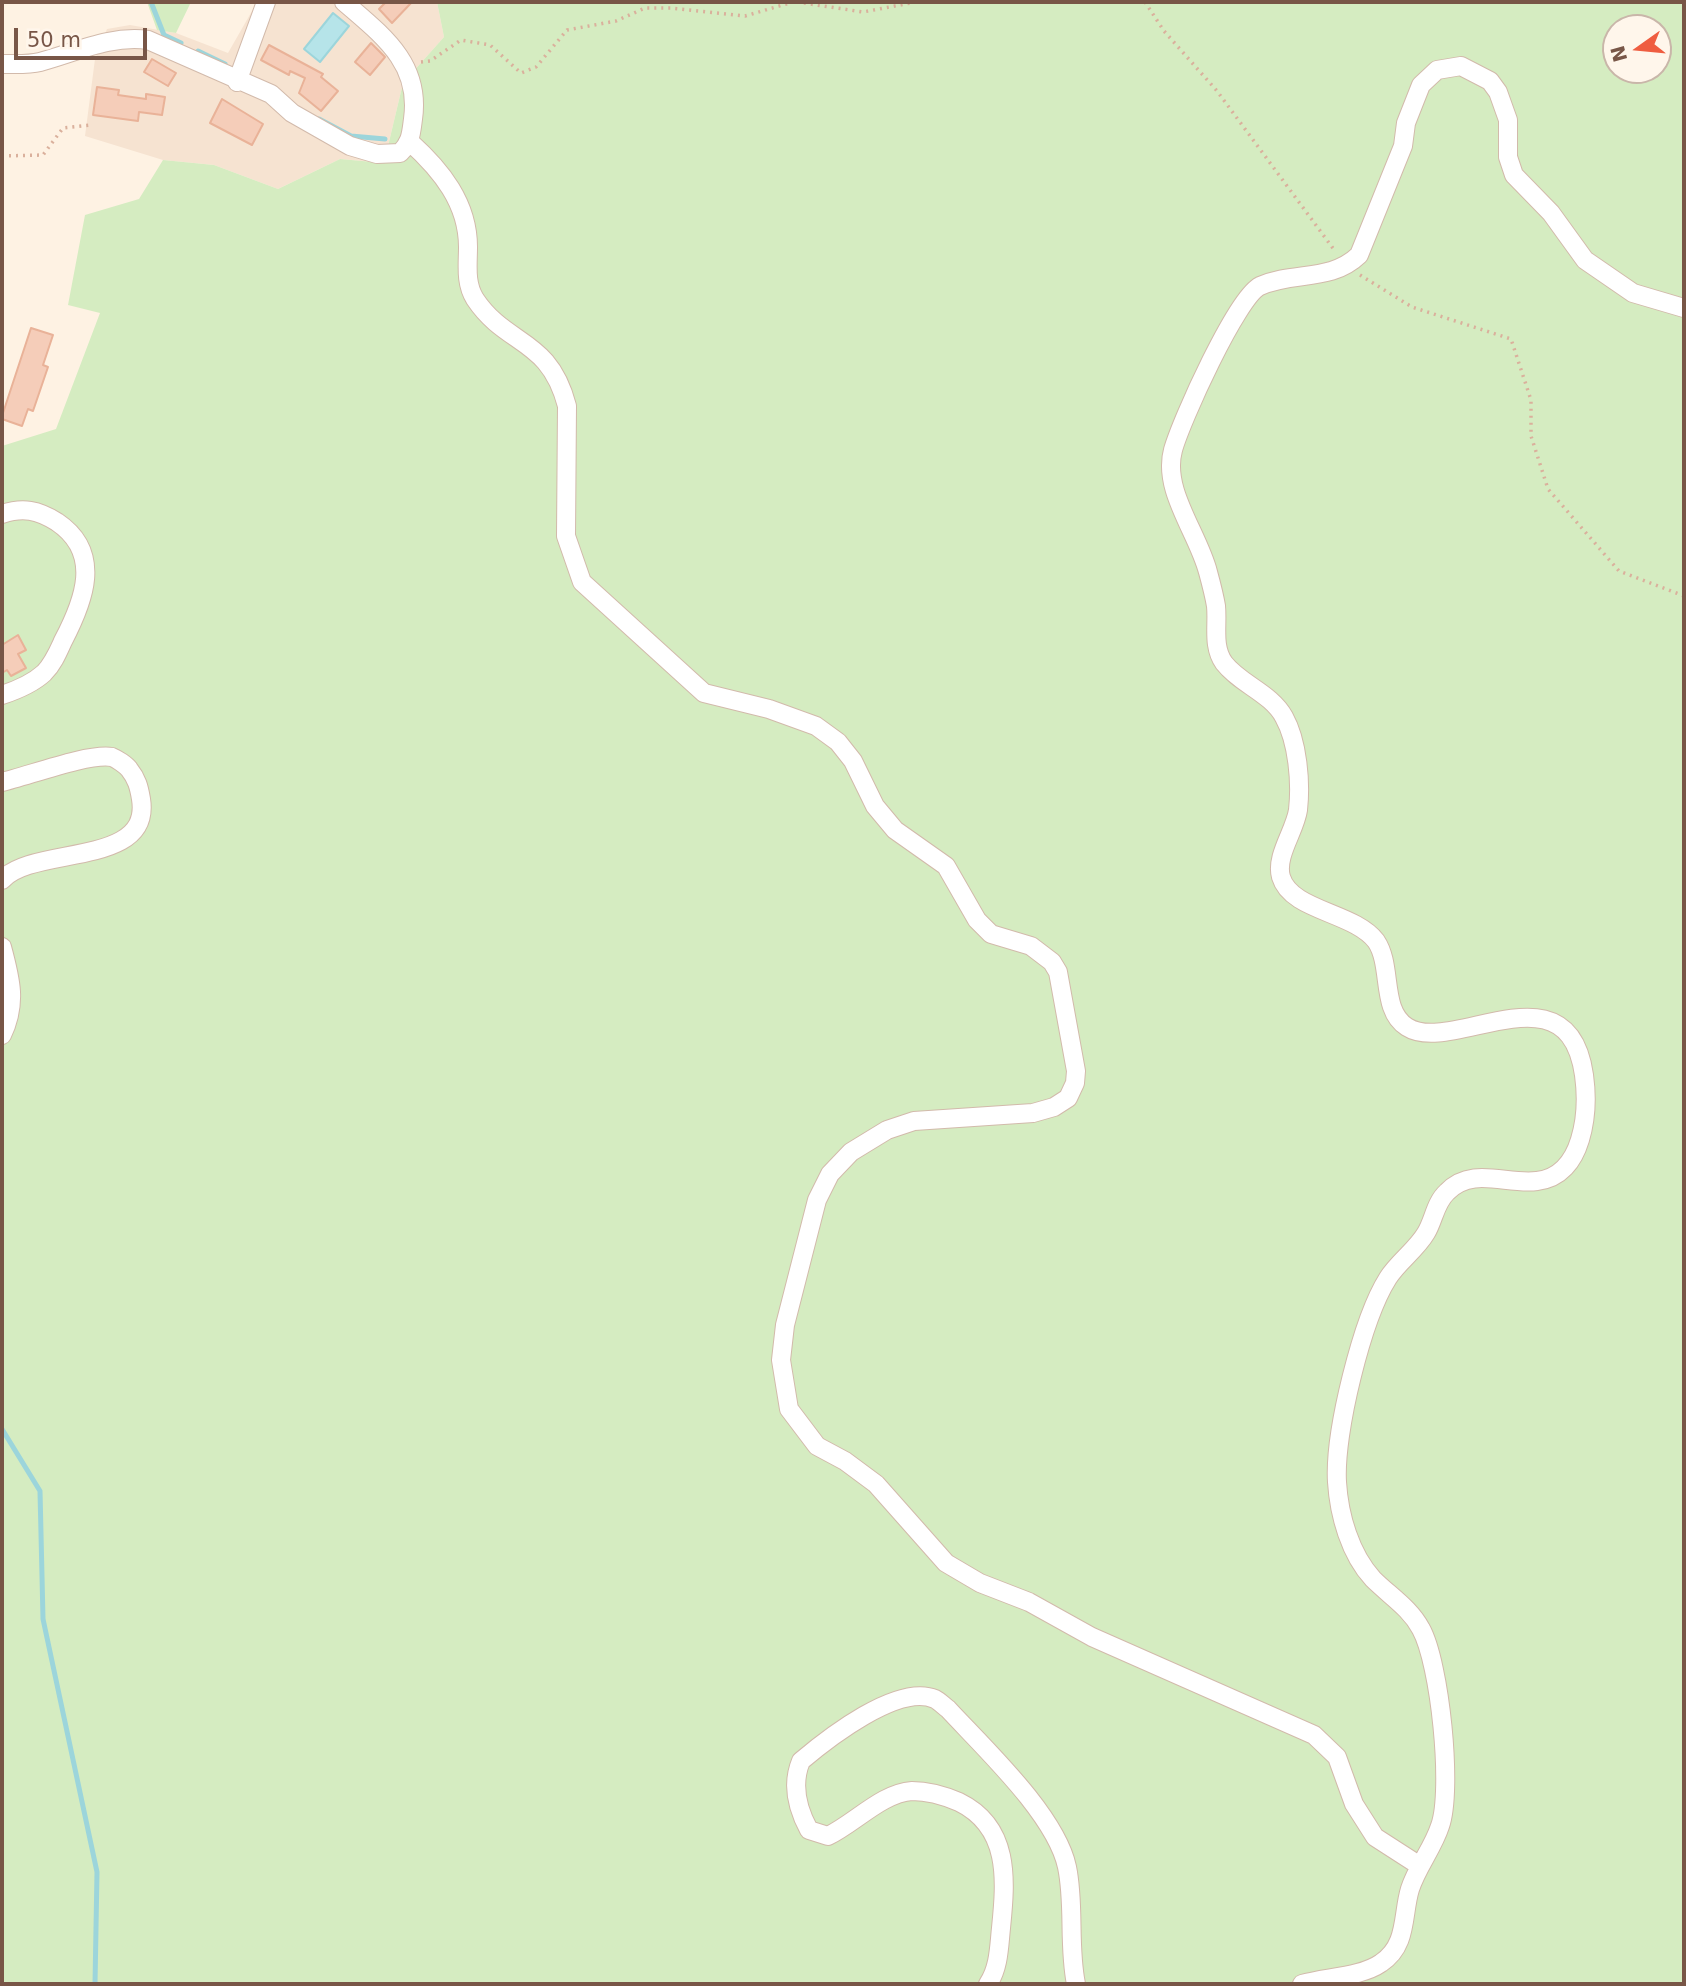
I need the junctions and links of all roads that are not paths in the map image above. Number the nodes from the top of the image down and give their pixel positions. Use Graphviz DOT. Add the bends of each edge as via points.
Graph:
graph roads {
  1 [pos="266,2"];
  2 [pos="344,2"];
  3 [pos="2,64"];
  4 [pos="237,82"];
  5 [pos="410,142"];
  6 [pos="1684,308"];
  7 [pos="2,514"];
  8 [pos="2,695"];
  9 [pos="2,782"];
  10 [pos="2,880"];
  11 [pos="2,947"];
  12 [pos="2,1035"];
  13 [pos="1420,1866"];
  14 [pos="988,1984"];
  15 [pos="1076,1984"];
  16 [pos="1302,1984"];
  1 -- 4 [label="street"];
  2 -- 5 [label="street" via="406,65 415,108"];
  3 -- 4 [label="street" via="37,63 128,37 148,40"];
  4 -- 5 [label="street" via="271,94 292,113 350,146 377,154 400,153"];
  5 -- 13 [label="street" via="457,197 466,221 467,270 475,299 545,359 562,387 566,536 582,582 704,693 816,726 838,742 875,806 895,830 946,866 977,920 991,934 1046,955 1058,972 1076,1072 1068,1098 1033,1113 914,1121 887,1130 851,1152 830,1174 809,1226 785,1325 781,1360 789,1409 817,1446 876,1484 946,1563 1092,1637 1314,1735 1337,1757 1354,1804 1375,1837"];
  6 -- 13 [label="street" via="1633,293 1586,260 1551,213 1514,175 1508,157 1508,120 1490,81 1461,66 1437,70 1421,85 1406,123 1404,146 1367,239 1347,267 1261,286 1248,295 1193,401 1170,464 1171,480 1201,546 1210,579 1219,657 1283,714 1293,742 1298,811 1279,871 1283,883 1296,897 1360,926 1375,940 1383,955 1394,1009 1400,1022 1412,1031 1430,1034 1531,1016 1566,1034 1584,1071 1586,1103 1580,1138 1573,1156 1556,1175 1537,1181 1464,1180 1446,1192 1426,1233 1390,1275 1373,1307 1342,1417 1336,1479 1355,1556 1409,1611 1424,1633 1435,1667 1447,1798 1440,1828"];
  7 -- 8 [label="street" via="33,510 63,526 75,538 87,571 75,622 51,665 34,681"];
  9 -- 10 [label="street" via="113,757 128,767 138,782 142,809 130,835 117,842 17,866"];
  11 -- 12 [label="street" via="13,1002"];
  13 -- 16 [label="street" via="1408,1894 1402,1933 1385,1961"];
  14 -- 15 [label="street" via="998,1956 1006,1879 1002,1850 991,1828 974,1810 943,1795 911,1791 887,1799 828,1836 809,1830 802,1818 796,1793 801,1761 865,1716 896,1701 920,1696 935,1699 948,1709 1055,1834 1069,1881 1070,1953"];
}
